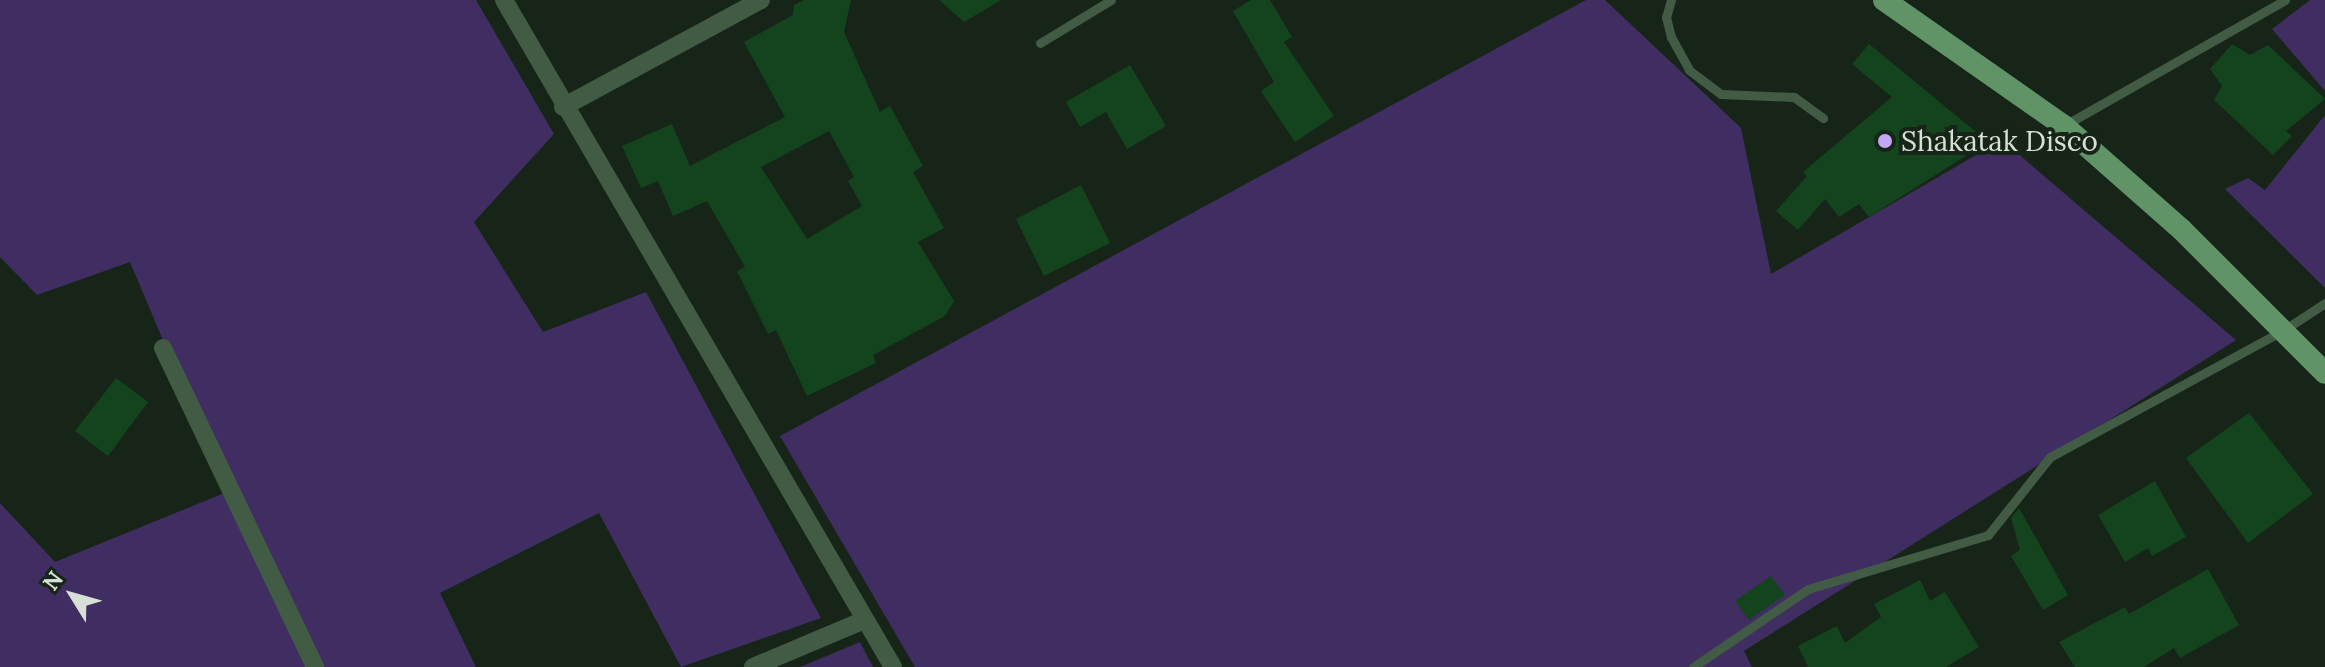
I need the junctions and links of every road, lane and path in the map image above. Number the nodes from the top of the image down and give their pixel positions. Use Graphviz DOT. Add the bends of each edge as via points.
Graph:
graph roads {
  1 [pos="504,0"];
  2 [pos="761,0"];
  3 [pos="1111,0"];
  4 [pos="1671,0"];
  5 [pos="1884,0"];
  6 [pos="2285,0"];
  7 [pos="1040,43"];
  8 [pos="563,107"];
  9 [pos="1823,118"];
  10 [pos="2064,126"];
  11 [pos="2325,303"];
  12 [pos="2284,330"];
  13 [pos="163,348"];
  14 [pos="2325,373"];
  15 [pos="864,620"];
  16 [pos="315,667"];
  17 [pos="753,667"];
  18 [pos="893,667"];
  19 [pos="1693,667"];
  1 -- 8 [label="street"];
  2 -- 8 [label="street"];
  3 -- 7 [label="lane"];
  4 -- 9 [label="lane" via="1668,27 1689,70 1721,94 1794,97"];
  5 -- 10 [label="main road"];
  6 -- 10 [label="lane"];
  8 -- 15 [label="street"];
  10 -- 12 [label="main road"];
  11 -- 12 [label="lane"];
  12 -- 14 [label="main road"];
  12 -- 19 [label="lane" via="2050,457 1988,535 1808,589"];
  13 -- 16 [label="street"];
  15 -- 17 [label="street"];
  15 -- 18 [label="street"];
}
